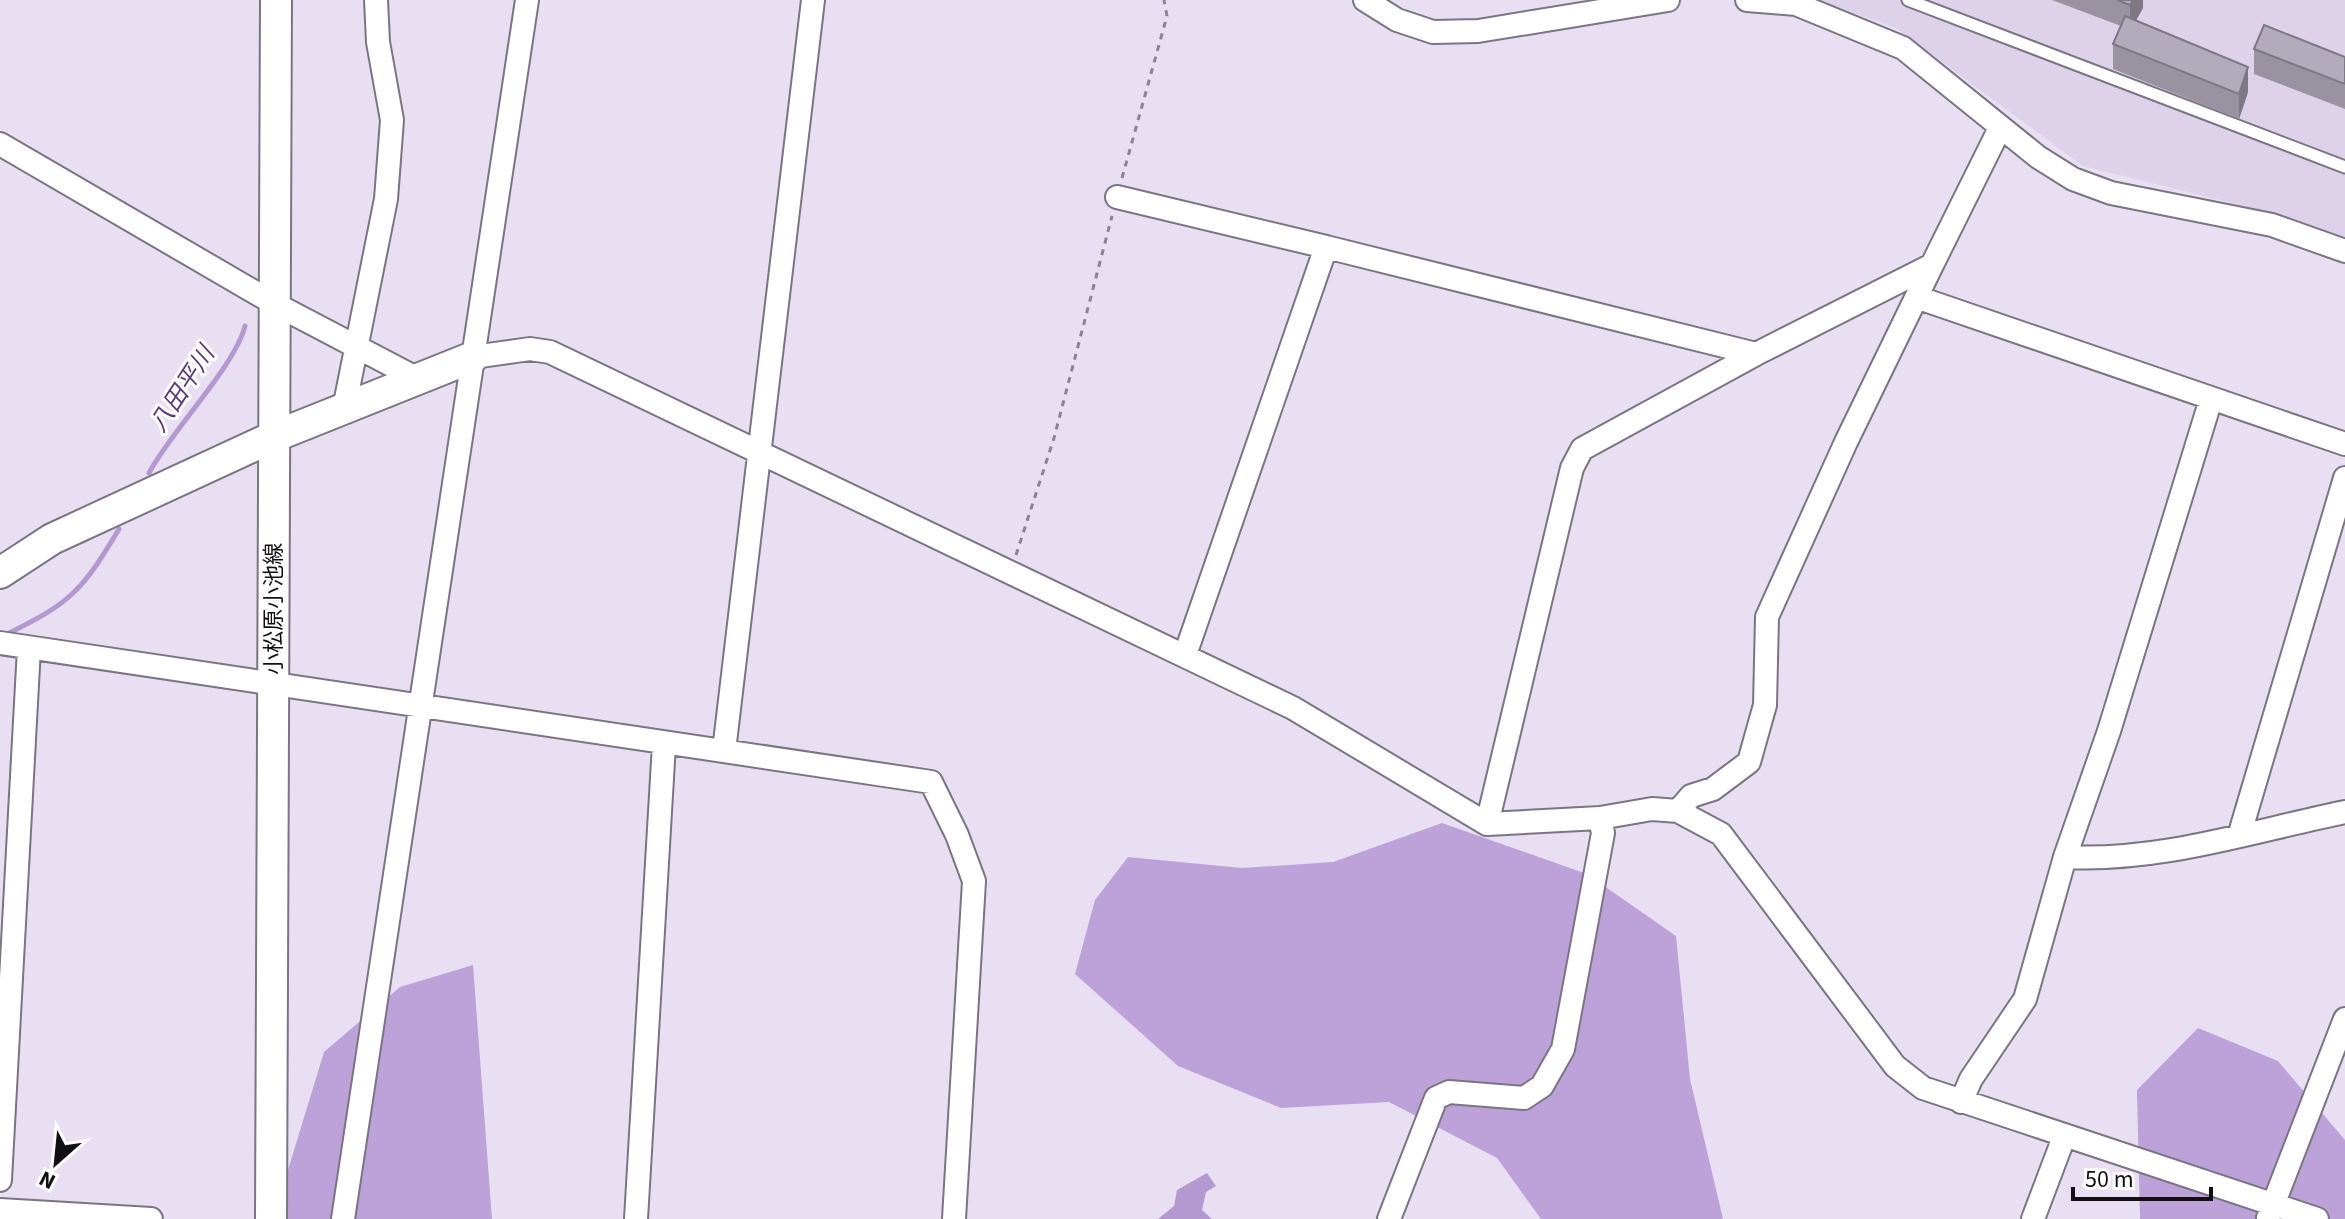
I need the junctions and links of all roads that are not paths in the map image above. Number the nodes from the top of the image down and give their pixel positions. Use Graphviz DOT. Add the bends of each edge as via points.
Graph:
graph roads {
  1 [pos="276,0"];
  2 [pos="376,0"];
  3 [pos="527,0"];
  4 [pos="813,0"];
  5 [pos="1365,0"];
  6 [pos="1668,0"];
  7 [pos="1747,0"];
  8 [pos="1908,0"];
  9 [pos="2000,128"];
  10 [pos="0,144"];
  11 [pos="2345,167"];
  12 [pos="1117,197"];
  13 [pos="1326,247"];
  14 [pos="2345,251"];
  15 [pos="1932,265"];
  16 [pos="1919,298"];
  17 [pos="275,304"];
  18 [pos="358,346"];
  19 [pos="1756,354"];
  20 [pos="473,357"];
  21 [pos="418,379"];
  22 [pos="2211,399"];
  23 [pos="344,409"];
  24 [pos="273,437"];
  25 [pos="2345,444"];
  26 [pos="759,453"];
  27 [pos="2345,478"];
  28 [pos="0,573"];
  29 [pos="0,643"];
  30 [pos="29,648"];
  31 [pos="1185,655"];
  32 [pos="273,686"];
  33 [pos="420,708"];
  34 [pos="664,744"];
  35 [pos="724,751"];
  36 [pos="1678,811"];
  37 [pos="2345,812"];
  38 [pos="1600,818"];
  39 [pos="1487,824"];
  40 [pos="2240,833"];
  41 [pos="2065,857"];
  42 [pos="2345,1019"];
  43 [pos="1961,1102"];
  44 [pos="2064,1137"];
  45 [pos="0,1180"];
  46 [pos="0,1210"];
  47 [pos="2270,1212"];
  48 [pos="151,1219"];
  49 [pos="271,1219"];
  50 [pos="343,1219"];
  51 [pos="636,1219"];
  52 [pos="954,1219"];
  53 [pos="1389,1219"];
  54 [pos="2033,1219"];
  55 [pos="2317,1219"];
  1 -- 17 [label="main road, 小松原小池線"];
  2 -- 18 [label="street" via="392,120 386,199"];
  3 -- 20 [label="street"];
  4 -- 26 [label="street"];
  5 -- 6 [label="street" via="1397,20 1433,32 1478,31"];
  7 -- 9 [label="street" via="1796,4 1903,48"];
  8 -- 11 [label="lane"];
  9 -- 14 [label="street" via="2073,179 2111,193 2272,225"];
  9 -- 15 [label="street"];
  10 -- 17 [label="street"];
  12 -- 13 [label="street"];
  13 -- 19 [label="street"];
  13 -- 31 [label="street"];
  15 -- 16 [label="street"];
  15 -- 19 [label="street"];
  16 -- 22 [label="street"];
  16 -- 36 [label="street" via="1767,617 1765,705 1749,762 1713,789 1691,796"];
  17 -- 18 [label="street"];
  17 -- 24 [label="main road, 小松原小池線"];
  18 -- 21 [label="street"];
  18 -- 23 [label="street"];
  19 -- 39 [label="street" via="1582,449 1572,468"];
  20 -- 21 [label="main road"];
  20 -- 26 [label="street" via="530,349 550,352"];
  20 -- 33 [label="street"];
  21 -- 23 [label="main road"];
  22 -- 25 [label="street"];
  22 -- 41 [label="street"];
  23 -- 24 [label="main road"];
  24 -- 28 [label="main road" via="52,539"];
  24 -- 32 [label="main road, 小松原小池線"];
  26 -- 31 [label="street"];
  26 -- 35 [label="street"];
  27 -- 40 [label="street"];
  29 -- 30 [label="street"];
  30 -- 32 [label="street"];
  30 -- 45 [label="street"];
  31 -- 39 [label="street" via="1293,708"];
  32 -- 33 [label="street"];
  32 -- 49 [label="main road, 小松原小池線"];
  33 -- 34 [label="street"];
  33 -- 50 [label="street"];
  34 -- 35 [label="street"];
  34 -- 51 [label="street"];
  35 -- 52 [label="street" via="931,782 974,881"];
  36 -- 38 [label="street" via="1652,809"];
  36 -- 43 [label="street" via="1721,834 1895,1066 1923,1088"];
  37 -- 40 [label="street"];
  38 -- 39 [label="street"];
  38 -- 53 [label="street" via="1603,833 1563,1049 1542,1086 1524,1098 1449,1092 1436,1098"];
  40 -- 41 [label="street" via="2179,851 2108,860"];
  41 -- 43 [label="street" via="2025,999"];
  42 -- 47 [label="street"];
  43 -- 44 [label="street"];
  44 -- 47 [label="street"];
  44 -- 54 [label="street"];
  46 -- 48 [label="street"];
  47 -- 55 [label="street"];
}
